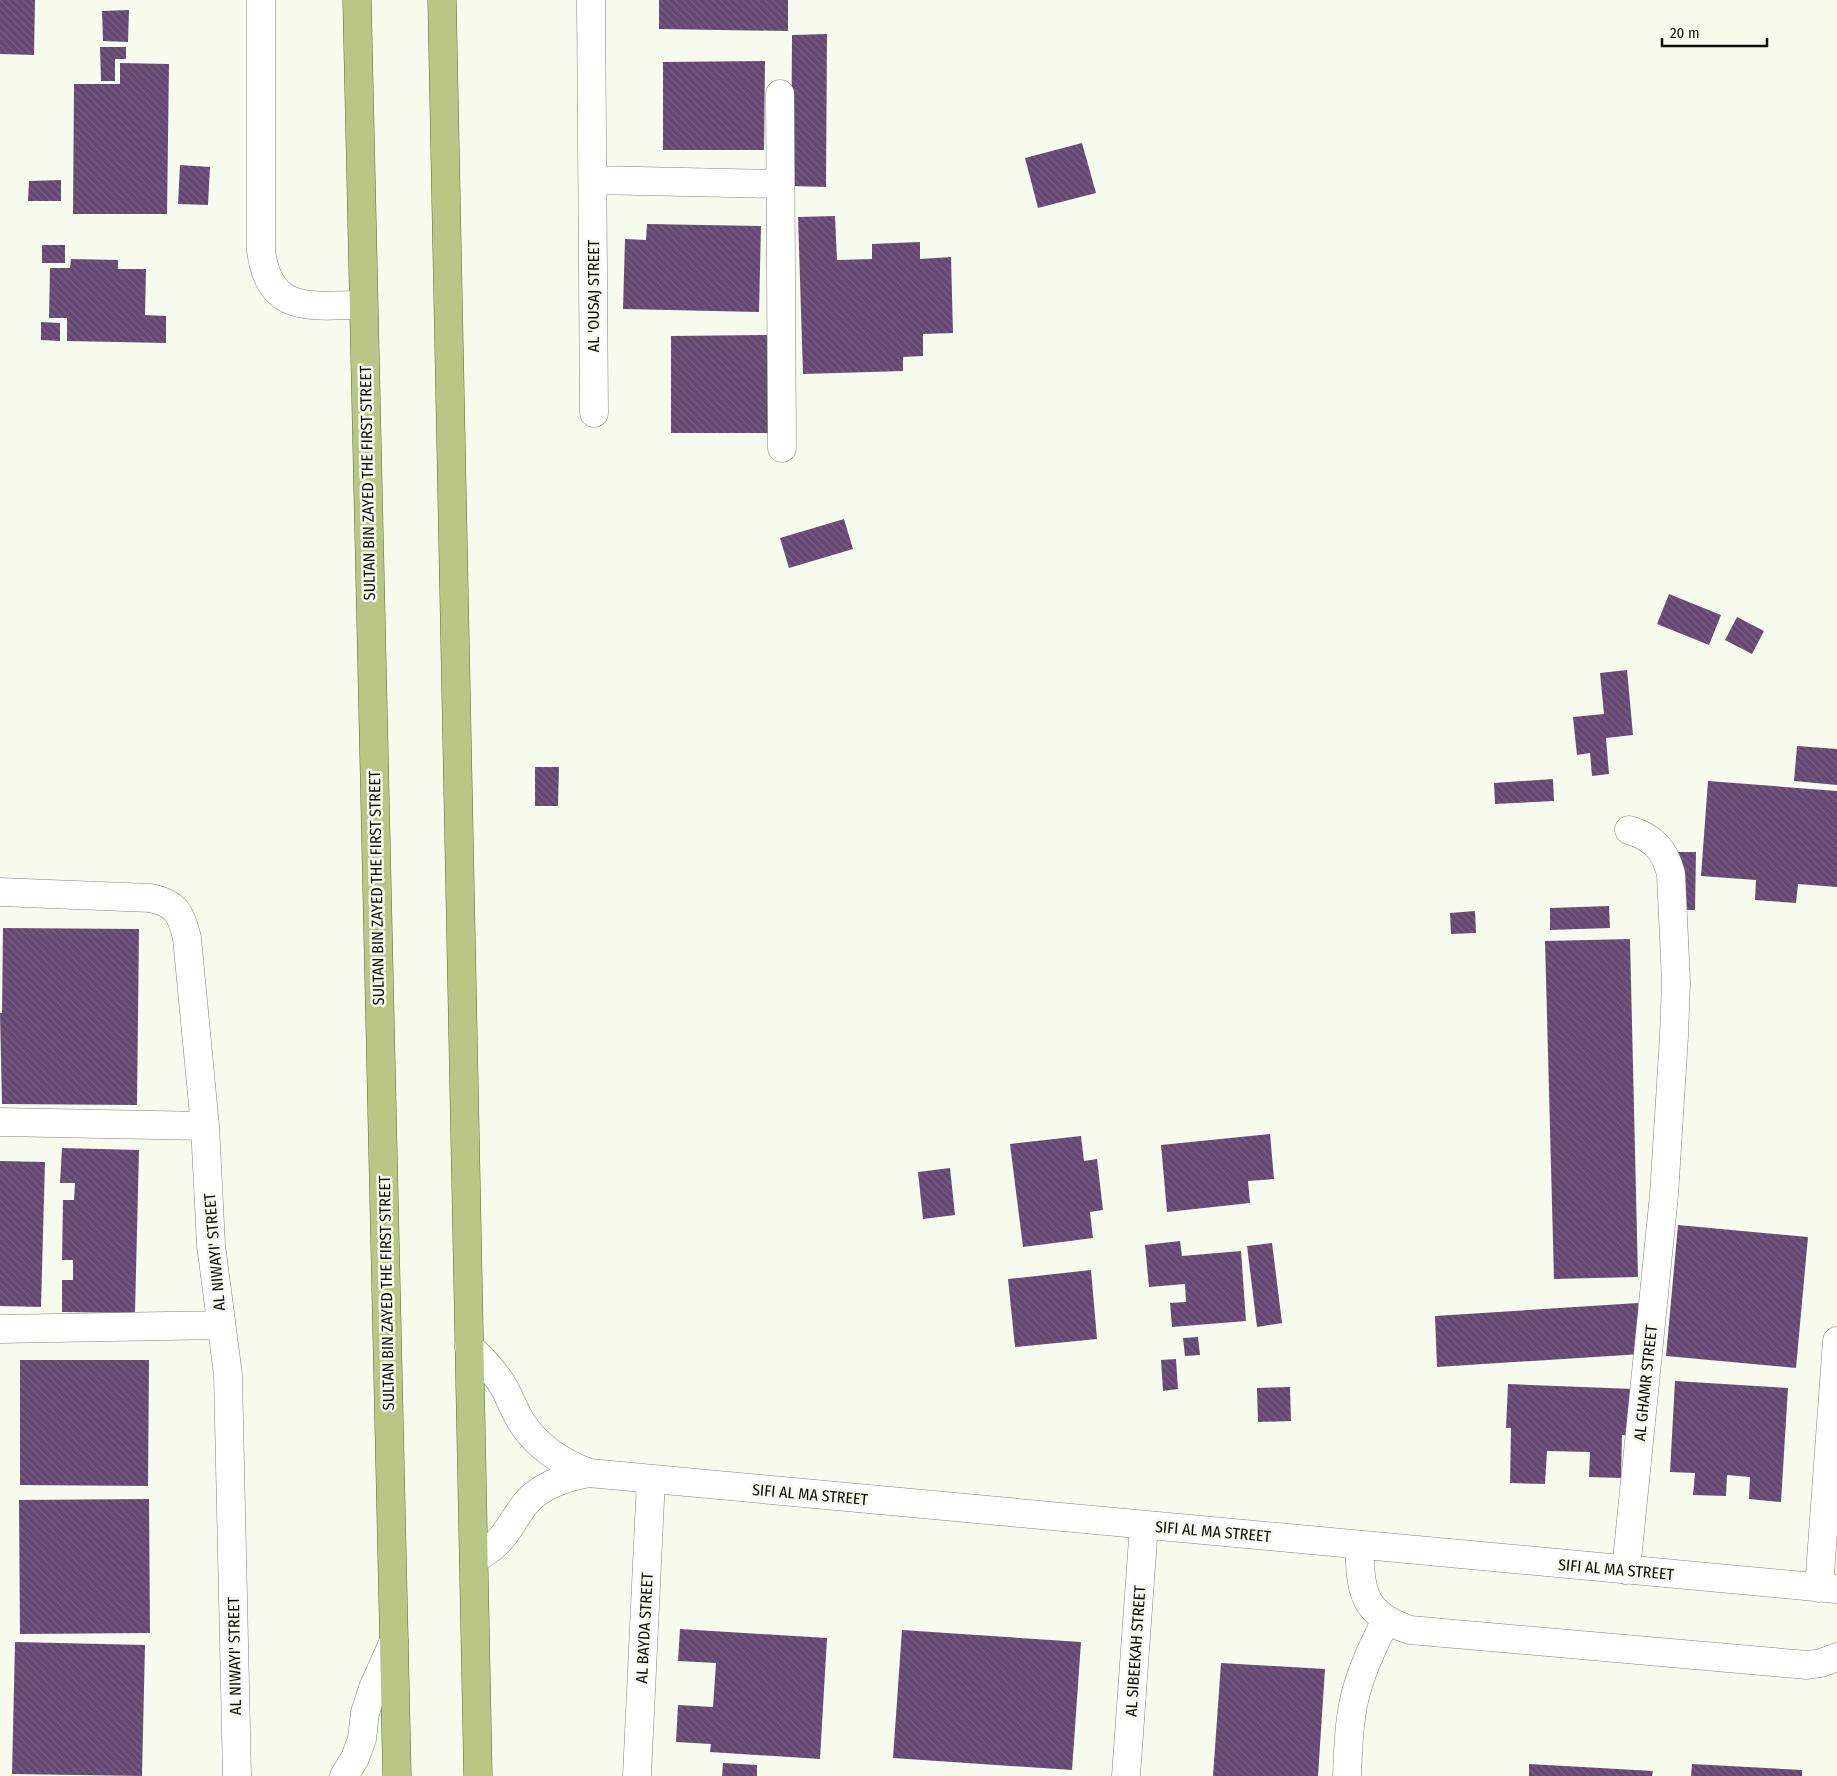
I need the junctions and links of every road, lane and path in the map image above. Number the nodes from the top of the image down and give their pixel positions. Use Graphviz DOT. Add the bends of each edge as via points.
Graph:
graph roads {
  1 [pos="261,0"];
  2 [pos="357,0"];
  3 [pos="442,0"];
  4 [pos="591,0"];
  5 [pos="780,94"];
  6 [pos="592,180"];
  7 [pos="780,184"];
  8 [pos="363,305"];
  9 [pos="594,413"];
  10 [pos="782,448"];
  11 [pos="1629,830"];
  12 [pos="0,892"];
  13 [pos="0,1122"];
  14 [pos="205,1126"];
  15 [pos="221,1325"];
  16 [pos="0,1329"];
  17 [pos="1837,1341"];
  18 [pos="469,1347"];
  19 [pos="589,1473"];
  20 [pos="651,1479"];
  21 [pos="1144,1525"];
  22 [pos="1359,1545"];
  23 [pos="474,1559"];
  24 [pos="1626,1570"];
  25 [pos="1828,1588"];
  26 [pos="1386,1620"];
  27 [pos="394,1641"];
  28 [pos="1837,1657"];
  29 [pos="237,1776"];
  30 [pos="344,1776"];
  31 [pos="397,1776"];
  32 [pos="478,1776"];
  33 [pos="637,1776"];
  34 [pos="1126,1776"];
  35 [pos="1346,1776"];
  1 -- 8 [label="street" via="262,265 277,293 290,301 304,305"];
  2 -- 8 [label="main road, SULTAN BIN ZAYED THE FIRST STREET"];
  3 -- 18 [label="main road"];
  4 -- 6 [label="street, AL 'OUSAJ STREET"];
  5 -- 7 [label="street"];
  6 -- 7 [label="street"];
  6 -- 9 [label="street, AL 'OUSAJ STREET"];
  7 -- 10 [label="street"];
  8 -- 27 [label="main road, SULTAN BIN ZAYED THE FIRST STREET"];
  11 -- 24 [label="street, AL GHAMR STREET" via="1653,840 1668,861 1676,991 1664,1196"];
  12 -- 14 [label="street, AL NIWAYI' STREET" via="150,898 166,901 177,910 187,938"];
  13 -- 14 [label="street"];
  14 -- 15 [label="street, AL NIWAYI' STREET" via="211,1245"];
  15 -- 16 [label="street"];
  15 -- 29 [label="street, AL NIWAYI' STREET" via="228,1375"];
  17 -- 25 [label="street"];
  18 -- 19 [label="street, SIFI AL MA STREET" via="496,1375 524,1426 537,1442 570,1466"];
  18 -- 23 [label="main road"];
  19 -- 20 [label="street, SIFI AL MA STREET"];
  19 -- 23 [label="street, SIFI AL MA STREET" via="556,1482 541,1491 527,1502 500,1542"];
  20 -- 21 [label="street, SIFI AL MA STREET"];
  20 -- 33 [label="street, AL BAYDA STREET"];
  21 -- 22 [label="street, SIFI AL MA STREET"];
  21 -- 34 [label="street, AL SIBEEKAH STREET"];
  22 -- 24 [label="street, SIFI AL MA STREET"];
  22 -- 26 [label="street" via="1361,1586 1374,1610"];
  23 -- 32 [label="main road"];
  24 -- 25 [label="street, SIFI AL MA STREET"];
  26 -- 28 [label="street" via="1410,1630 1793,1664 1822,1663"];
  26 -- 35 [label="street" via="1359,1683 1351,1716"];
  27 -- 30 [label="street" via="373,1688 355,1758"];
  27 -- 31 [label="main road, SULTAN BIN ZAYED THE FIRST STREET"];
}
